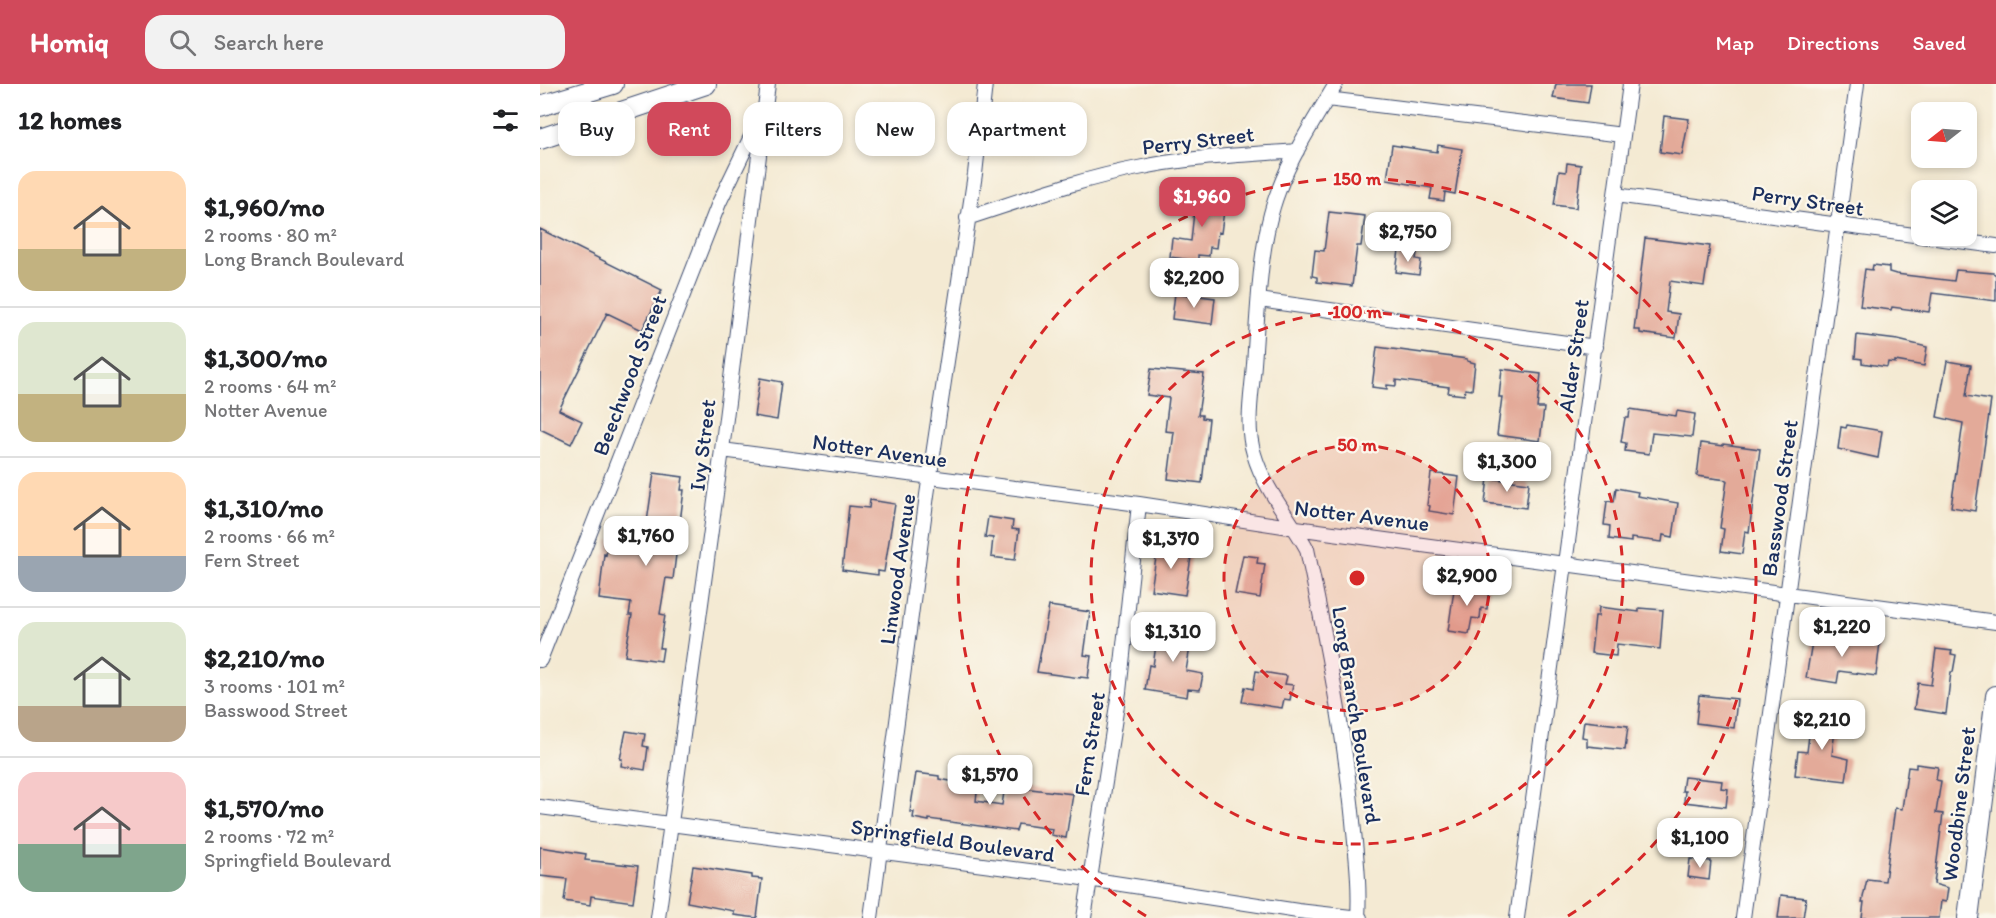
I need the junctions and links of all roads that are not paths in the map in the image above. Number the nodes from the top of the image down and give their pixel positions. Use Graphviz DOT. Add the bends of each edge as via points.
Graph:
graph roads {
  1 [pos="614,84"];
  2 [pos="706,84"];
  3 [pos="768,84"];
  4 [pos="985,84"];
  5 [pos="1336,84"];
  6 [pos="1630,84"];
  7 [pos="1857,84"];
  8 [pos="1327,99"];
  9 [pos="766,102"];
  10 [pos="540,106"];
  11 [pos="1623,135"];
  12 [pos="540,138"];
  13 [pos="1297,151"];
  14 [pos="743,153"];
  15 [pos="759,156"];
  16 [pos="1615,195"];
  17 [pos="967,218"];
  18 [pos="1838,225"];
  19 [pos="1996,246"];
  20 [pos="1259,300"];
  21 [pos="1596,347"];
  22 [pos="723,450"];
  23 [pos="930,478"];
  24 [pos="1139,504"];
  25 [pos="1296,528"];
  26 [pos="1566,563"];
  27 [pos="1787,594"];
  28 [pos="1996,622"];
  29 [pos="540,660"];
  30 [pos="1996,696"];
  31 [pos="1990,795"];
  32 [pos="540,807"];
  33 [pos="670,824"];
  34 [pos="880,851"];
  35 [pos="1090,879"];
  36 [pos="1298,914"];
  37 [pos="658,918"];
  38 [pos="871,918"];
  39 [pos="1084,918"];
  40 [pos="1359,918"];
  41 [pos="1517,918"];
  42 [pos="1743,918"];
  43 [pos="1968,918"];
  1 -- 10 [label="street"];
  2 -- 12 [label="street"];
  3 -- 9 [label="street, Ivy Street"];
  4 -- 17 [label="street, Linwood Avenue"];
  5 -- 8 [label="street, Long Branch Boulevard"];
  6 -- 11 [label="street, Alder Street"];
  7 -- 18 [label="street, Basswood Street"];
  8 -- 11 [label="street"];
  8 -- 13 [label="street, Long Branch Boulevard"];
  11 -- 16 [label="street, Alder Street"];
  13 -- 17 [label="street, Perry Street" via="1137,168"];
  13 -- 20 [label="street, Long Branch Boulevard" via="1277,193 1267,229"];
  14 -- 29 [label="street, Beechwood Street" via="719,203"];
  15 -- 22 [label="street, Ivy Street"];
  16 -- 18 [label="street, Perry Street"];
  16 -- 21 [label="street, Alder Street"];
  17 -- 23 [label="street, Linwood Avenue"];
  18 -- 19 [label="street, Perry Street"];
  18 -- 27 [label="street, Basswood Street"];
  20 -- 21 [label="street"];
  20 -- 25 [label="street, Long Branch Boulevard" via="1250,423 1253,451 1260,475"];
  21 -- 26 [label="street, Alder Street"];
  22 -- 23 [label="street, Notter Avenue"];
  22 -- 33 [label="street, Ivy Street"];
  23 -- 24 [label="street, Notter Avenue"];
  23 -- 34 [label="street, Linwood Avenue"];
  24 -- 25 [label="street, Notter Avenue"];
  24 -- 35 [label="street, Fern Street" via="1119,692"];
  25 -- 26 [label="street, Notter Avenue"];
  25 -- 40 [label="street, Long Branch Boulevard" via="1307,549 1338,703 1359,880"];
  26 -- 27 [label="street, Notter Avenue"];
  26 -- 41 [label="street, Alder Street"];
  27 -- 28 [label="street, Notter Avenue"];
  27 -- 42 [label="street, Basswood Street"];
  30 -- 31 [label="street, Woodbine Street"];
  31 -- 43 [label="street, Woodbine Street"];
  32 -- 33 [label="street, Springfield Boulevard"];
  33 -- 34 [label="street, Springfield Boulevard"];
  33 -- 37 [label="street, Ivy Street"];
  34 -- 35 [label="street, Springfield Boulevard"];
  34 -- 38 [label="street, Linwood Avenue"];
  35 -- 36 [label="street, Springfield Boulevard"];
  35 -- 39 [label="street, Fern Street"];
  36 -- 40 [label="street, Springfield Boulevard"];
}
